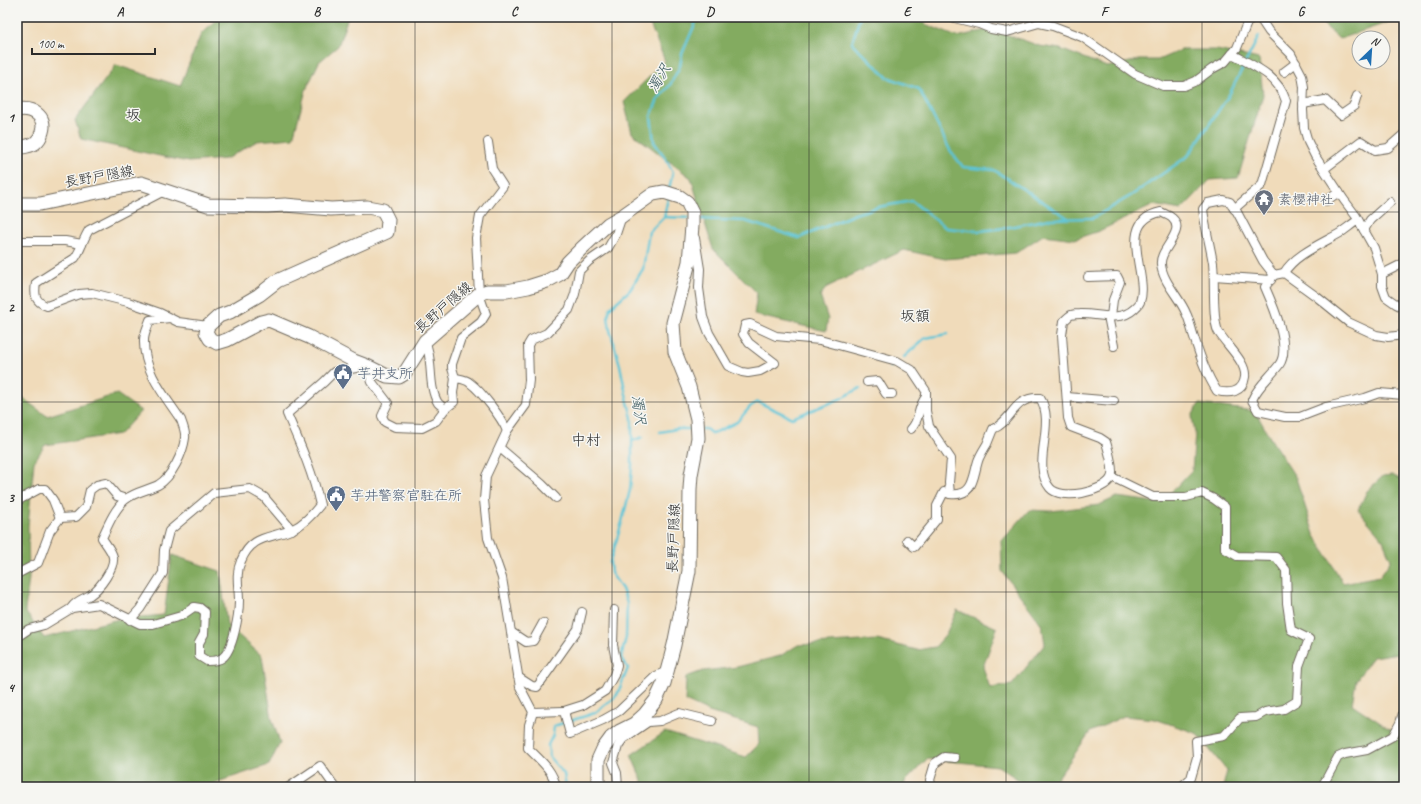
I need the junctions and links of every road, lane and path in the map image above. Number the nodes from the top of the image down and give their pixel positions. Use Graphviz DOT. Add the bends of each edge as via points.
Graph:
graph roads {
  1 [pos="950,17"];
  2 [pos="1252,17"];
  3 [pos="1259,17"];
  4 [pos="1232,54"];
  5 [pos="1296,63"];
  6 [pos="1284,72"];
  7 [pos="1357,96"];
  8 [pos="1303,104"];
  9 [pos="17,110"];
  10 [pos="1404,134"];
  11 [pos="488,142"];
  12 [pos="17,148"];
  13 [pos="1324,169"];
  14 [pos="164,191"];
  15 [pos="1339,192"];
  16 [pos="1326,201"];
  17 [pos="1390,202"];
  18 [pos="17,204"];
  19 [pos="1234,209"];
  20 [pos="622,216"];
  21 [pos="1358,220"];
  22 [pos="692,226"];
  23 [pos="1364,230"];
  24 [pos="17,240"];
  25 [pos="82,244"];
  26 [pos="1404,263"];
  27 [pos="1284,273"];
  28 [pos="1382,274"];
  29 [pos="1214,276"];
  30 [pos="1088,277"];
  31 [pos="1272,278"];
  32 [pos="479,294"];
  33 [pos="1404,308"];
  34 [pos="1110,316"];
  35 [pos="170,318"];
  36 [pos="208,326"];
  37 [pos="1404,335"];
  38 [pos="425,341"];
  39 [pos="1114,346"];
  40 [pos="367,366"];
  41 [pos="455,378"];
  42 [pos="867,382"];
  43 [pos="892,394"];
  44 [pos="926,395"];
  45 [pos="1404,395"];
  46 [pos="1067,397"];
  47 [pos="1114,401"];
  48 [pos="445,409"];
  49 [pos="911,429"];
  50 [pos="507,431"];
  51 [pos="500,448"];
  52 [pos="1112,478"];
  53 [pos="950,494"];
  54 [pos="556,498"];
  55 [pos="126,499"];
  56 [pos="17,501"];
  57 [pos="60,518"];
  58 [pos="292,530"];
  59 [pos="907,540"];
  60 [pos="17,574"];
  61 [pos="72,608"];
  62 [pos="614,610"];
  63 [pos="582,612"];
  64 [pos="130,620"];
  65 [pos="543,623"];
  66 [pos="511,632"];
  67 [pos="17,637"];
  68 [pos="667,671"];
  69 [pos="518,677"];
  70 [pos="1404,710"];
  71 [pos="534,712"];
  72 [pos="565,714"];
  73 [pos="646,718"];
  74 [pos="712,721"];
  75 [pos="955,758"];
  76 [pos="289,787"];
  77 [pos="335,787"];
  78 [pos="556,787"];
  79 [pos="598,787"];
  80 [pos="618,787"];
  81 [pos="932,787"];
  82 [pos="1181,787"];
  83 [pos="1320,787"];
  1 -- 4 [label="street" via="1007,32 1039,23 1053,26 1082,37 1135,74 1163,86 1184,86 1196,81 1225,62"];
  2 -- 4 [label="street"];
  3 -- 5 [label="street"];
  4 -- 19 [label="street" via="1271,76 1283,92 1286,101 1262,185"];
  5 -- 6 [label="street"];
  5 -- 8 [label="street" via="1302,75"];
  7 -- 8 [label="street" via="1354,106 1341,115 1325,100"];
  8 -- 13 [label="street" via="1304,128 1308,142"];
  9 -- 12 [label="main road" via="33,111 41,117 44,127 41,137 35,143"];
  10 -- 13 [label="street" via="1388,148 1375,150 1361,141"];
  11 -- 32 [label="street" via="492,168 503,186 480,216 476,238"];
  13 -- 15 [label="street"];
  14 -- 18 [label="main road, 長野戸隠線" via="141,183 40,204"];
  14 -- 25 [label="street" via="89,230"];
  14 -- 36 [label="main road, 長野戸隠線" via="208,205 285,205 331,209 367,207 383,210 388,220 387,232 277,282 259,295 219,316"];
  15 -- 16 [label="street"];
  15 -- 21 [label="street"];
  17 -- 23 [label="street" via="1370,220"];
  19 -- 29 [label="street" via="1230,202 1222,200 1208,203 1203,209"];
  19 -- 31 [label="street"];
  20 -- 22 [label="main road, 長野戸隠線" via="653,194 664,192 687,202 692,212"];
  20 -- 32 [label="main road, 長野戸隠線" via="608,224 582,248 560,274 528,287"];
  20 -- 50 [label="street" via="608,248 579,271 576,294 569,310 547,333 531,340 528,345 529,380 526,405"];
  21 -- 23 [label="street"];
  21 -- 27 [label="street" via="1296,259"];
  22 -- 44 [label="street" via="700,269 699,288 703,317 728,366 748,373 760,371 775,363 749,343 743,334 745,325 750,324 776,336 820,340 897,361 912,370"];
  22 -- 68 [label="main road, 長野戸隠線" via="689,262 673,323 675,352 689,387 697,419 698,438 691,475 689,571"];
  23 -- 28 [label="street" via="1374,248"];
  24 -- 25 [label="street"];
  25 -- 35 [label="street" via="74,258 36,283 36,296 40,303 47,306 79,294 92,293 128,302"];
  26 -- 28 [label="street"];
  27 -- 31 [label="street"];
  27 -- 37 [label="street" via="1348,322 1376,335"];
  28 -- 33 [label="street" via="1382,286 1386,296"];
  29 -- 31 [label="street"];
  29 -- 34 [label="street" via="1217,330 1242,363 1245,377 1241,387 1233,392 1217,391 1209,378 1186,313 1160,264 1162,254 1176,233 1177,226 1173,218 1161,212 1151,214 1143,222 1138,230 1137,260 1142,292 1139,304 1124,315"];
  30 -- 34 [label="street" via="1117,276 1120,282"];
  31 -- 45 [label="street" via="1266,287 1283,341 1283,352 1280,364 1252,400 1258,411 1284,417 1300,417 1326,407 1379,393"];
  32 -- 38 [label="main road, 長野戸隠線"];
  32 -- 41 [label="street" via="486,314 481,322 461,338 452,364"];
  34 -- 39 [label="street"];
  34 -- 46 [label="street" via="1090,313 1072,315 1064,321 1062,335"];
  35 -- 36 [label="street" via="178,322"];
  35 -- 55 [label="street" via="150,320 144,339 146,356 152,377 181,420 186,437 169,476 159,484"];
  36 -- 40 [label="main road, 長野戸隠線" via="206,332 210,339 217,343 269,320"];
  38 -- 40 [label="main road, 長野戸隠線" via="404,374 399,377 387,376"];
  38 -- 48 [label="street" via="429,349 434,392 438,403"];
  40 -- 48 [label="street" via="372,382 388,403 382,416 385,422 395,427 422,428 436,421"];
  40 -- 58 [label="street" via="334,372 287,414 309,467 320,505 310,518"];
  41 -- 48 [label="street" via="454,402"];
  41 -- 50 [label="street" via="470,382"];
  42 -- 43 [label="street" via="878,382 886,394"];
  44 -- 49 [label="street" via="920,404 916,424"];
  44 -- 53 [label="street" via="929,426 952,459"];
  46 -- 47 [label="street"];
  46 -- 52 [label="street" via="1071,427 1106,442"];
  50 -- 51 [label="street"];
  51 -- 54 [label="street"];
  51 -- 66 [label="street" via="486,476 484,500 488,538 502,578"];
  52 -- 53 [label="street" via="1106,484 1087,493 1070,495 1057,493 1050,488 1043,475 1046,412 1040,398 1034,398 1027,399 1014,409 1000,426 993,429 978,460 974,481 965,492"];
  52 -- 82 [label="street" via="1153,497 1186,497 1202,493 1225,507 1225,549 1237,556 1276,557 1286,570 1286,603 1291,630 1309,639 1299,666 1297,701 1284,709 1265,712 1256,717 1240,718 1224,736 1196,741 1197,757 1190,778"];
  53 -- 59 [label="street" via="944,492 937,506 936,519 914,547"];
  55 -- 57 [label="street" via="117,496 106,483 97,484 90,490 86,507 76,517"];
  55 -- 61 [label="street" via="109,521 102,538 113,556 112,566 101,585 75,603"];
  56 -- 57 [label="street" via="39,489 45,489 53,500"];
  57 -- 60 [label="street" via="50,531 38,563"];
  58 -- 64 [label="street" via="264,497 250,489 214,493 169,531 164,550 163,573"];
  58 -- 64 [label="street" via="255,541 241,559 238,570 239,603 235,628 230,650 222,658 207,661 199,656 199,643 204,634 204,612 200,608 194,607 181,616 153,624 140,624"];
  61 -- 64 [label="street" via="99,604"];
  61 -- 67 [label="street"];
  62 -- 72 [label="street" via="613,645 617,665 614,675 605,691"];
  63 -- 69 [label="street" via="578,629 537,687"];
  65 -- 66 [label="street" via="533,641 526,642"];
  66 -- 69 [label="street"];
  68 -- 72 [label="street" via="656,676 619,711 570,734"];
  68 -- 73 [label="main road, 長野戸隠線"];
  69 -- 71 [label="street" via="520,687"];
  70 -- 83 [label="street" via="1393,736 1367,750 1338,757"];
  71 -- 72 [label="street"];
  71 -- 78 [label="street" via="529,725 528,748 547,766"];
  73 -- 74 [label="street" via="660,721 679,713"];
  73 -- 79 [label="main road, 長野戸隠線" via="620,731 603,749 598,760"];
  73 -- 80 [label="street" via="622,739 618,746 613,762"];
  75 -- 81 [label="street" via="944,756 934,763 930,780"];
  76 -- 77 [label="street" via="320,766"];
}
